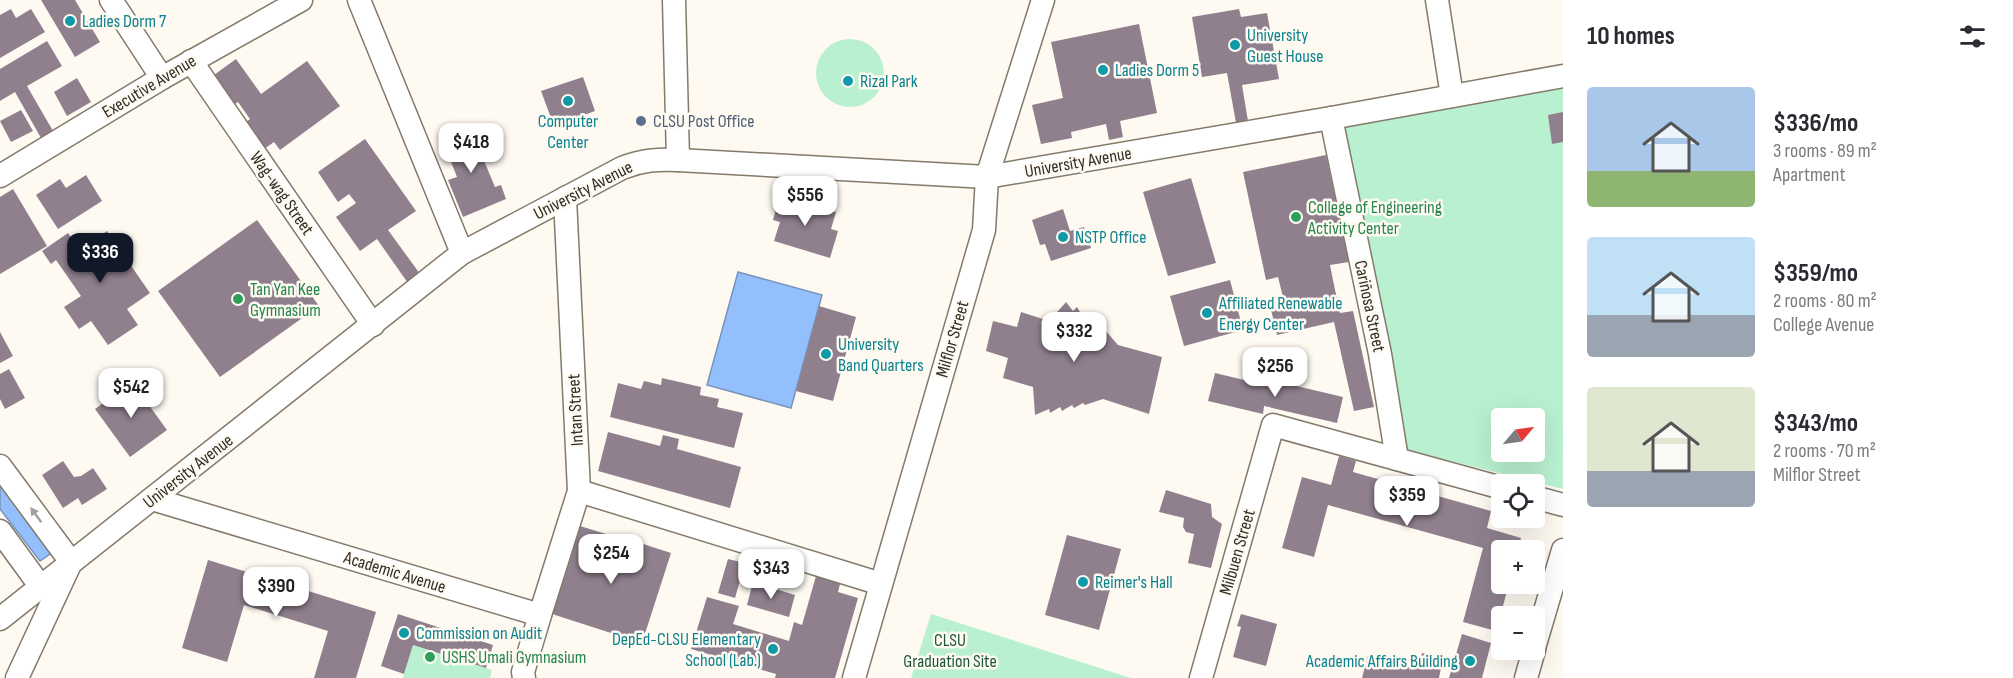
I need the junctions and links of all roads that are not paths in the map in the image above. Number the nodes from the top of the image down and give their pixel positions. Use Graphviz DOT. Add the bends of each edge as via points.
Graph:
graph roads {
  1 [pos="111,0"];
  2 [pos="301,0"];
  3 [pos="359,0"];
  4 [pos="674,0"];
  5 [pos="1043,0"];
  6 [pos="1437,0"];
  7 [pos="191,61"];
  8 [pos="1563,76"];
  9 [pos="162,78"];
  10 [pos="1452,96"];
  11 [pos="1331,118"];
  12 [pos="678,159"];
  13 [pos="0,176"];
  14 [pos="987,177"];
  15 [pos="565,198"];
  16 [pos="462,253"];
  17 [pos="373,325"];
  18 [pos="1397,459"];
  19 [pos="0,466"];
  20 [pos="1491,485"];
  21 [pos="579,490"];
  22 [pos="152,499"];
  23 [pos="1545,500"];
  24 [pos="1563,505"];
  25 [pos="0,531"];
  26 [pos="1563,550"];
  27 [pos="71,562"];
  28 [pos="881,584"];
  29 [pos="42,586"];
  30 [pos="10,601"];
  31 [pos="1545,611"];
  32 [pos="540,615"];
  33 [pos="0,619"];
  34 [pos="1531,660"];
  35 [pos="17,678"];
  36 [pos="524,678"];
  37 [pos="854,678"];
  38 [pos="1201,678"];
  39 [pos="1526,678"];
  1 -- 9 [label="street"];
  2 -- 7 [label="street, Executive Avenue"];
  3 -- 16 [label="street"];
  4 -- 12 [label="street"];
  5 -- 14 [label="street, Milflor Street"];
  6 -- 10 [label="street"];
  7 -- 9 [label="street, Executive Avenue"];
  7 -- 17 [label="street, Wag-wag Street"];
  8 -- 10 [label="street, University Avenue"];
  9 -- 13 [label="street, Executive Avenue"];
  10 -- 11 [label="street, University Avenue"];
  11 -- 14 [label="street, University Avenue"];
  11 -- 18 [label="street, Cariñosa Street" via="1380,354"];
  12 -- 14 [label="street, University Avenue"];
  12 -- 15 [label="street, University Avenue" via="635,163"];
  14 -- 28 [label="street, Milflor Street" via="984,230"];
  15 -- 16 [label="street, University Avenue"];
  15 -- 21 [label="street, Intan Street"];
  16 -- 17 [label="street, University Avenue"];
  17 -- 22 [label="street, University Avenue"];
  18 -- 20 [label="street"];
  18 -- 38 [label="street, Milbuen Street" via="1273,425"];
  27 -- 19 [label="street, one-way"];
  21 -- 28 [label="street"];
  21 -- 32 [label="street, Intan Street"];
  22 -- 27 [label="street, University Avenue"];
  22 -- 32 [label="street, Academic Avenue"];
  23 -- 24 [label="street"];
  25 -- 29 [label="street"];
  26 -- 31 [label="street"];
  27 -- 29 [label="street, University Avenue"];
  27 -- 35 [label="street"];
  28 -- 37 [label="street, Milflor Street"];
  29 -- 30 [label="street, University Avenue"];
  30 -- 33 [label="street, University Avenue"];
  32 -- 36 [label="street"];
  34 -- 39 [label="street"];
}
